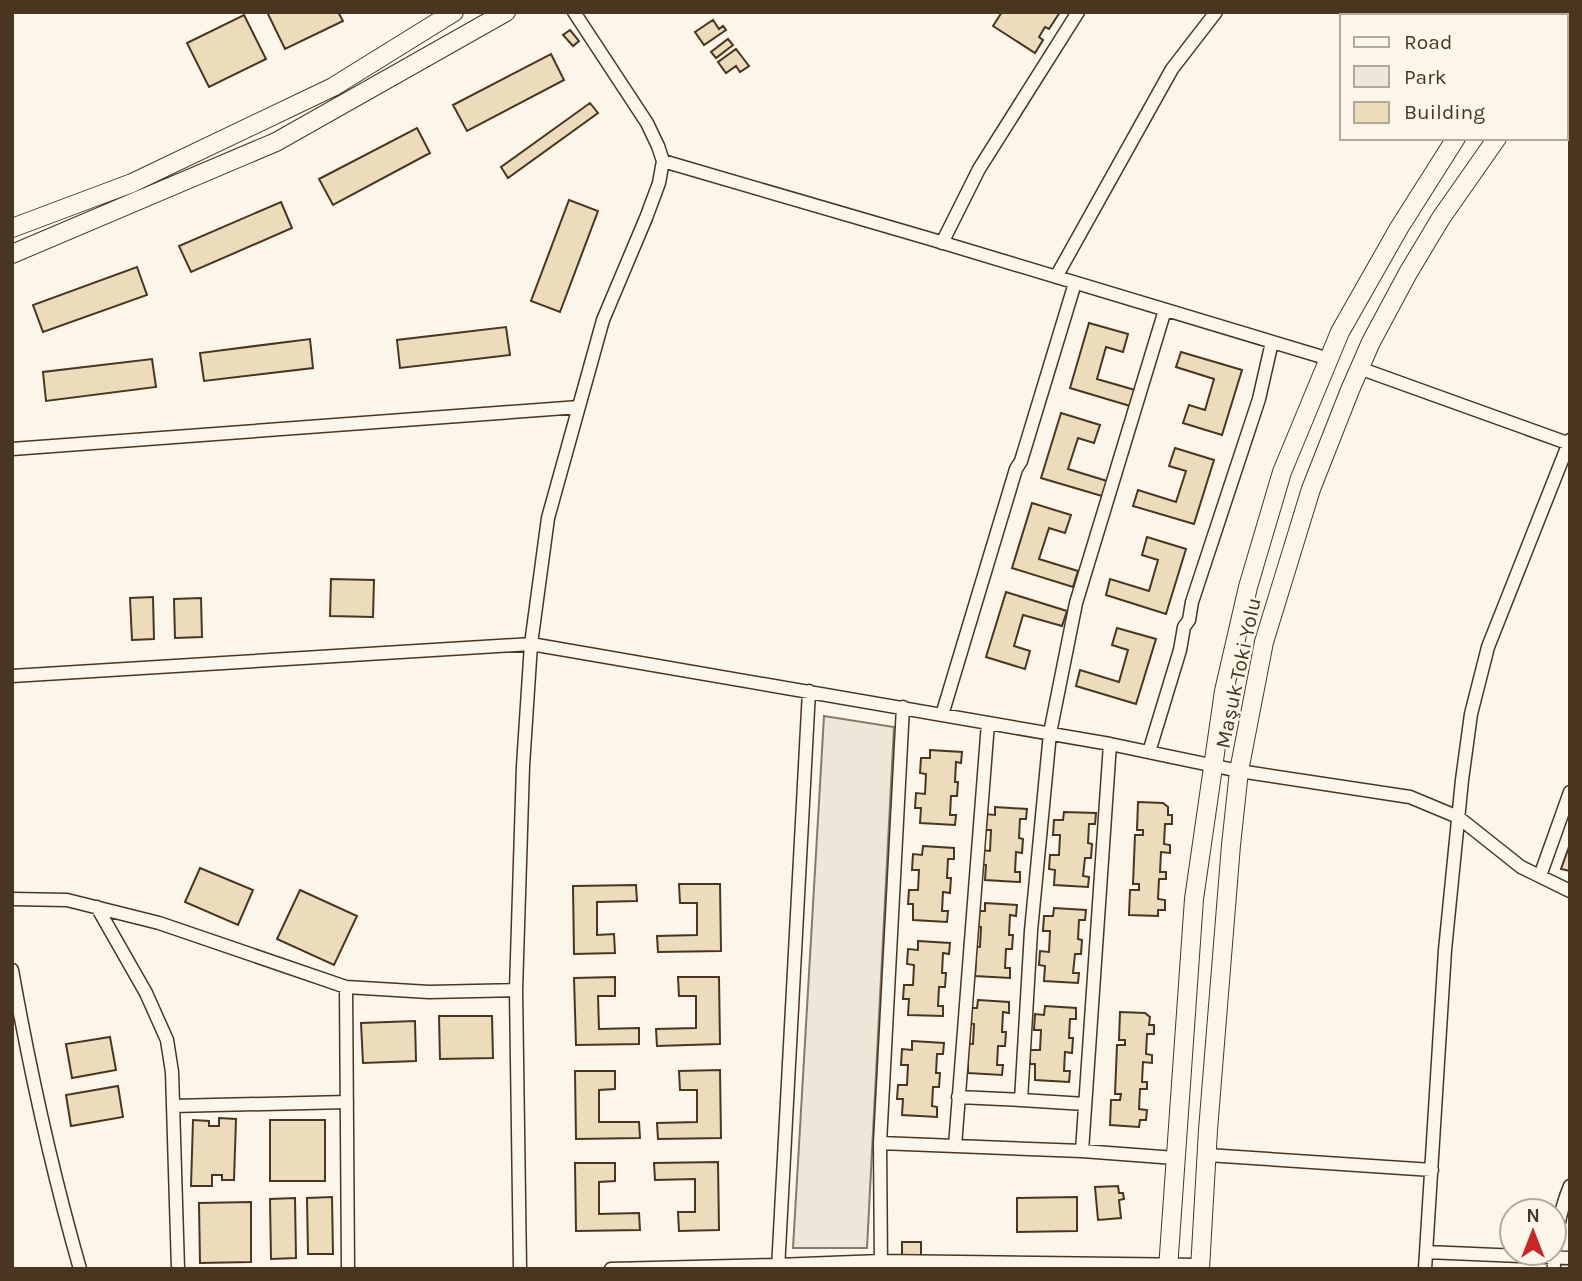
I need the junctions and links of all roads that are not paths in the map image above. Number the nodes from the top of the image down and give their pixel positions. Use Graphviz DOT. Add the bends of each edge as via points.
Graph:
graph roads {
  1 [pos="454,12"];
  2 [pos="506,12"];
  3 [pos="574,12"];
  4 [pos="1077,12"];
  5 [pos="1216,12"];
  6 [pos="1455,140"];
  7 [pos="1496,140"];
  8 [pos="663,162"];
  9 [pos="12,228"];
  10 [pos="942,243"];
  11 [pos="12,254"];
  12 [pos="1056,277"];
  13 [pos="1075,283"];
  14 [pos="1165,310"];
  15 [pos="1272,342"];
  16 [pos="1329,359"];
  17 [pos="1359,368"];
  18 [pos="579,407"];
  19 [pos="1569,442"];
  20 [pos="12,449"];
  21 [pos="531,644"];
  22 [pos="12,676"];
  23 [pos="809,691"];
  24 [pos="902,707"];
  25 [pos="942,715"];
  26 [pos="988,723"];
  27 [pos="1050,733"];
  28 [pos="1111,744"];
  29 [pos="1149,752"];
  30 [pos="1212,765"];
  31 [pos="1239,771"];
  32 [pos="1570,792"];
  33 [pos="1458,817"];
  34 [pos="1540,876"];
  35 [pos="1570,891"];
  36 [pos="12,900"];
  37 [pos="97,907"];
  38 [pos="12,970"];
  39 [pos="346,987"];
  40 [pos="516,990"];
  41 [pos="958,1097"];
  42 [pos="1021,1100"];
  43 [pos="347,1102"];
  44 [pos="1085,1104"];
  45 [pos="173,1106"];
  46 [pos="880,1143"];
  47 [pos="955,1146"];
  48 [pos="1082,1151"];
  49 [pos="1207,1155"];
  50 [pos="1175,1158"];
  51 [pos="1432,1170"];
  52 [pos="1426,1252"];
  53 [pos="1498,1258"];
  54 [pos="881,1265"];
  55 [pos="777,1267"];
  56 [pos="1168,1267"];
  57 [pos="1200,1267"];
  58 [pos="80,1269"];
  59 [pos="178,1269"];
  60 [pos="348,1269"];
  61 [pos="520,1269"];
  62 [pos="611,1269"];
  63 [pos="1425,1269"];
  1 -- 9 [label="main road" via="333,87 132,183"];
  2 -- 11 [label="main road" via="276,142"];
  3 -- 8 [label="street" via="647,122"];
  4 -- 10 [label="street" via="979,169"];
  5 -- 12 [label="street" via="1172,69"];
  6 -- 16 [label="main road" via="1399,228"];
  7 -- 17 [label="main road, Maşuk Toki Yolu" via="1434,229"];
  8 -- 10 [label="street"];
  8 -- 18 [label="street" via="646,218 603,320"];
  10 -- 12 [label="street"];
  12 -- 13 [label="street"];
  13 -- 14 [label="street"];
  13 -- 25 [label="street"];
  14 -- 15 [label="street"];
  14 -- 27 [label="street" via="1076,603"];
  15 -- 16 [label="street"];
  15 -- 29 [label="street" via="1259,399 1184,626"];
  16 -- 30 [label="main road" via="1282,472 1248,587"];
  17 -- 19 [label="street"];
  17 -- 31 [label="main road, Maşuk Toki Yolu" via="1311,489 1264,642"];
  18 -- 20 [label="street"];
  18 -- 21 [label="street" via="548,517"];
  19 -- 33 [label="street" via="1488,647 1471,714"];
  21 -- 22 [label="street"];
  21 -- 23 [label="street"];
  21 -- 40 [label="street"];
  23 -- 24 [label="street"];
  23 -- 55 [label="street"];
  24 -- 25 [label="street"];
  24 -- 46 [label="street"];
  25 -- 26 [label="street"];
  26 -- 27 [label="street"];
  26 -- 41 [label="street"];
  27 -- 28 [label="street"];
  27 -- 42 [label="street"];
  28 -- 29 [label="street"];
  28 -- 44 [label="street"];
  29 -- 30 [label="street"];
  30 -- 31 [label="street"];
  30 -- 50 [label="main road" via="1194,899"];
  31 -- 33 [label="street" via="1410,797"];
  31 -- 49 [label="main road, Maşuk Toki Yolu"];
  32 -- 34 [label="street"];
  33 -- 34 [label="street" via="1521,867"];
  33 -- 51 [label="street"];
  34 -- 35 [label="street"];
  36 -- 37 [label="street" via="67,900"];
  37 -- 39 [label="street" via="159,923"];
  37 -- 45 [label="street" via="146,993 167,1041"];
  38 -- 58 [label="street" via="39,1109"];
  39 -- 40 [label="street" via="429,992"];
  39 -- 43 [label="street"];
  40 -- 61 [label="street"];
  41 -- 42 [label="street"];
  41 -- 47 [label="street"];
  42 -- 44 [label="street"];
  43 -- 45 [label="street"];
  43 -- 60 [label="street"];
  44 -- 48 [label="street"];
  45 -- 59 [label="street"];
  46 -- 47 [label="street"];
  46 -- 54 [label="street"];
  47 -- 48 [label="street"];
  48 -- 50 [label="street"];
  49 -- 51 [label="street"];
  49 -- 57 [label="main road, Maşuk Toki Yolu"];
  50 -- 56 [label="main road"];
  51 -- 52 [label="street"];
  52 -- 53 [label="street"];
  52 -- 63 [label="street"];
  54 -- 55 [label="street"];
  54 -- 56 [label="street"];
  55 -- 62 [label="street"];
  56 -- 57 [label="street"];
}
